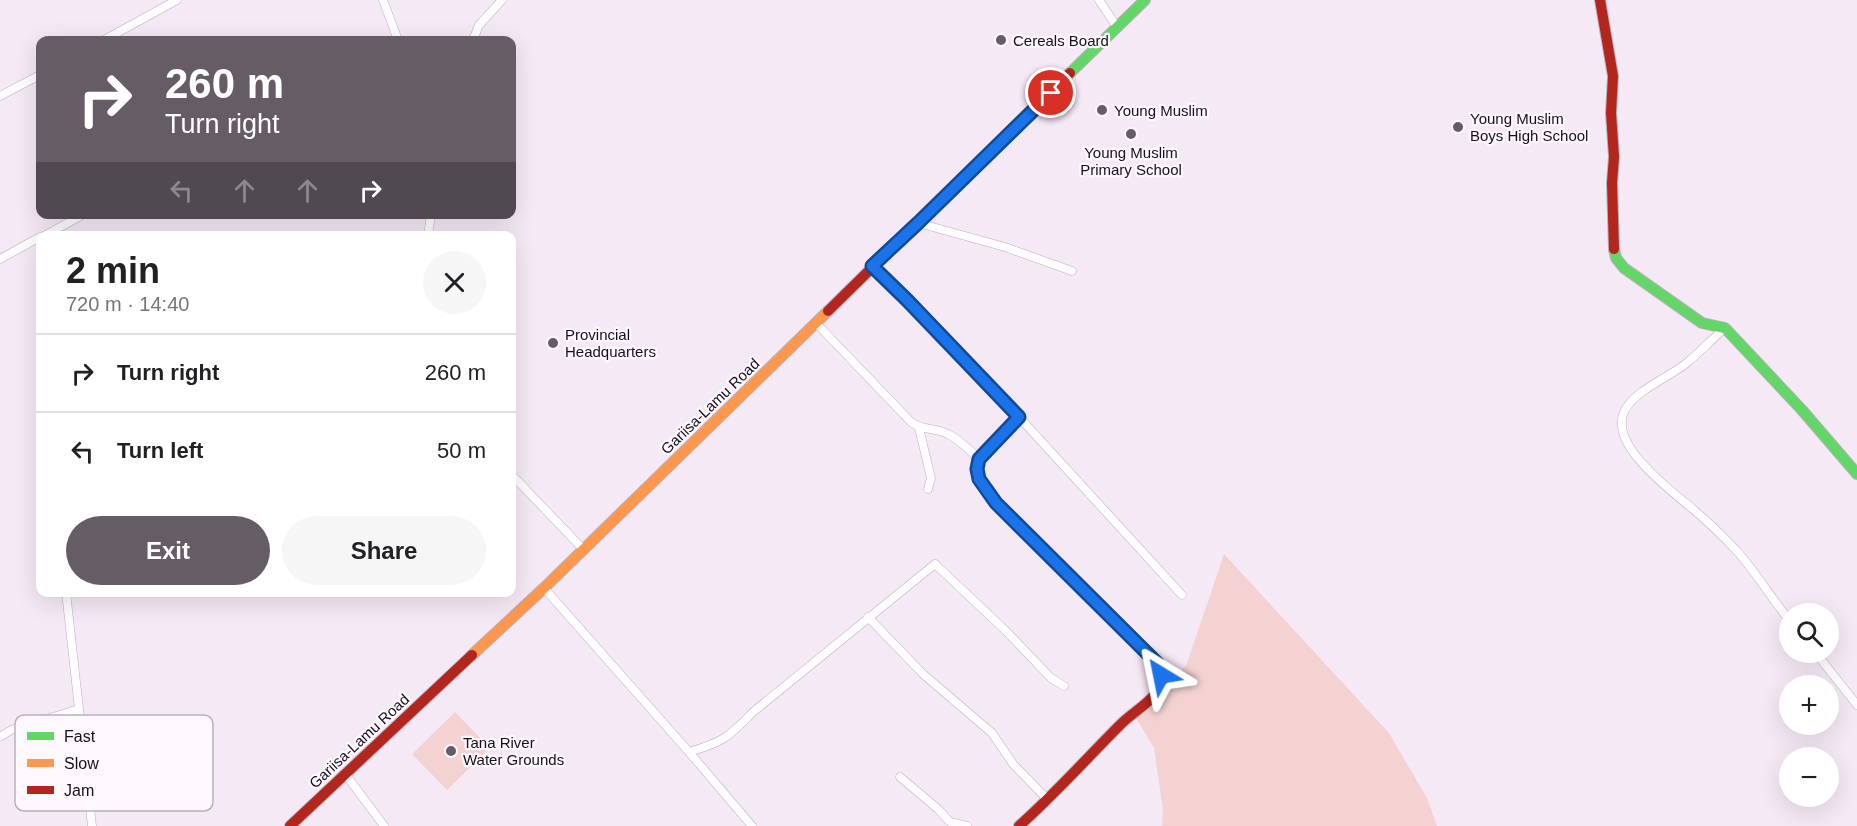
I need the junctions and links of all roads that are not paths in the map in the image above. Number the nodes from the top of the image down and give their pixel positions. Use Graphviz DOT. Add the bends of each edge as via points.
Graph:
graph roads {
  1 [pos="177,0"];
  2 [pos="383,0"];
  3 [pos="502,0"];
  4 [pos="1099,0"];
  5 [pos="1145,0"];
  6 [pos="1600,0"];
  7 [pos="1117,27"];
  8 [pos="111,36"];
  9 [pos="396,36"];
  10 [pos="475,36"];
  11 [pos="36,77"];
  12 [pos="0,96"];
  13 [pos="74,219"];
  14 [pos="918,223"];
  15 [pos="52,231"];
  16 [pos="36,239"];
  17 [pos="0,259"];
  18 [pos="872,266"];
  19 [pos="1072,271"];
  20 [pos="816,323"];
  21 [pos="1725,328"];
  22 [pos="1019,417"];
  23 [pos="919,428"];
  24 [pos="979,459"];
  25 [pos="1857,474"];
  26 [pos="516,480"];
  27 [pos="927,489"];
  28 [pos="583,549"];
  29 [pos="544,588"];
  30 [pos="1182,595"];
  31 [pos="67,597"];
  32 [pos="1779,607"];
  33 [pos="868,617"];
  34 [pos="1824,663"];
  35 [pos="1064,686"];
  36 [pos="1857,705"];
  37 [pos="79,709"];
  38 [pos="60,715"];
  39 [pos="80,715"];
  40 [pos="15,729"];
  41 [pos="0,737"];
  42 [pos="689,752"];
  43 [pos="346,774"];
  44 [pos="900,777"];
  45 [pos="1048,800"];
  46 [pos="90,811"];
  47 [pos="92,826"];
  48 [pos="290,826"];
  49 [pos="384,826"];
  50 [pos="752,826"];
  51 [pos="967,826"];
  52 [pos="1019,826"];
  1 -- 8 [label="street"];
  2 -- 9 [label="street"];
  3 -- 10 [label="street" via="479,25"];
  4 -- 7 [label="street"];
  5 -- 7 [label="street, Gariisa-Lamu Road"];
  6 -- 21 [label="street" via="1613,76 1616,258 1624,268 1702,323"];
  7 -- 14 [label="street, Gariisa-Lamu Road"];
  11 -- 12 [label="street"];
  13 -- 15 [label="street"];
  14 -- 18 [label="street, Gariisa-Lamu Road"];
  14 -- 19 [label="street"];
  16 -- 17 [label="street"];
  18 -- 20 [label="street, Gariisa-Lamu Road"];
  18 -- 22 [label="street"];
  20 -- 23 [label="street"];
  20 -- 28 [label="street, Gariisa-Lamu Road"];
  21 -- 25 [label="street"];
  21 -- 32 [label="street" via="1687,363 1640,393 1622,416 1622,430 1628,445 1648,469 1733,548"];
  22 -- 24 [label="street"];
  22 -- 30 [label="street"];
  23 -- 24 [label="street" via="950,434"];
  23 -- 27 [label="street" via="931,478"];
  24 -- 45 [label="street" via="979,479 996,503 1157,663 1161,675 1157,692"];
  26 -- 28 [label="street"];
  28 -- 29 [label="street, Gariisa-Lamu Road"];
  29 -- 42 [label="street"];
  29 -- 43 [label="street, Gariisa-Lamu Road"];
  31 -- 37 [label="street"];
  33 -- 35 [label="street" via="935,564 1051,678"];
  33 -- 42 [label="street" via="729,736"];
  33 -- 45 [label="street" via="923,674 992,733 1013,764"];
  34 -- 36 [label="street"];
  37 -- 38 [label="street"];
  37 -- 39 [label="street"];
  40 -- 41 [label="street"];
  42 -- 50 [label="street"];
  43 -- 48 [label="street, Gariisa-Lamu Road"];
  43 -- 49 [label="street"];
  44 -- 51 [label="street" via="950,822"];
  45 -- 52 [label="street"];
  46 -- 47 [label="street"];
}
